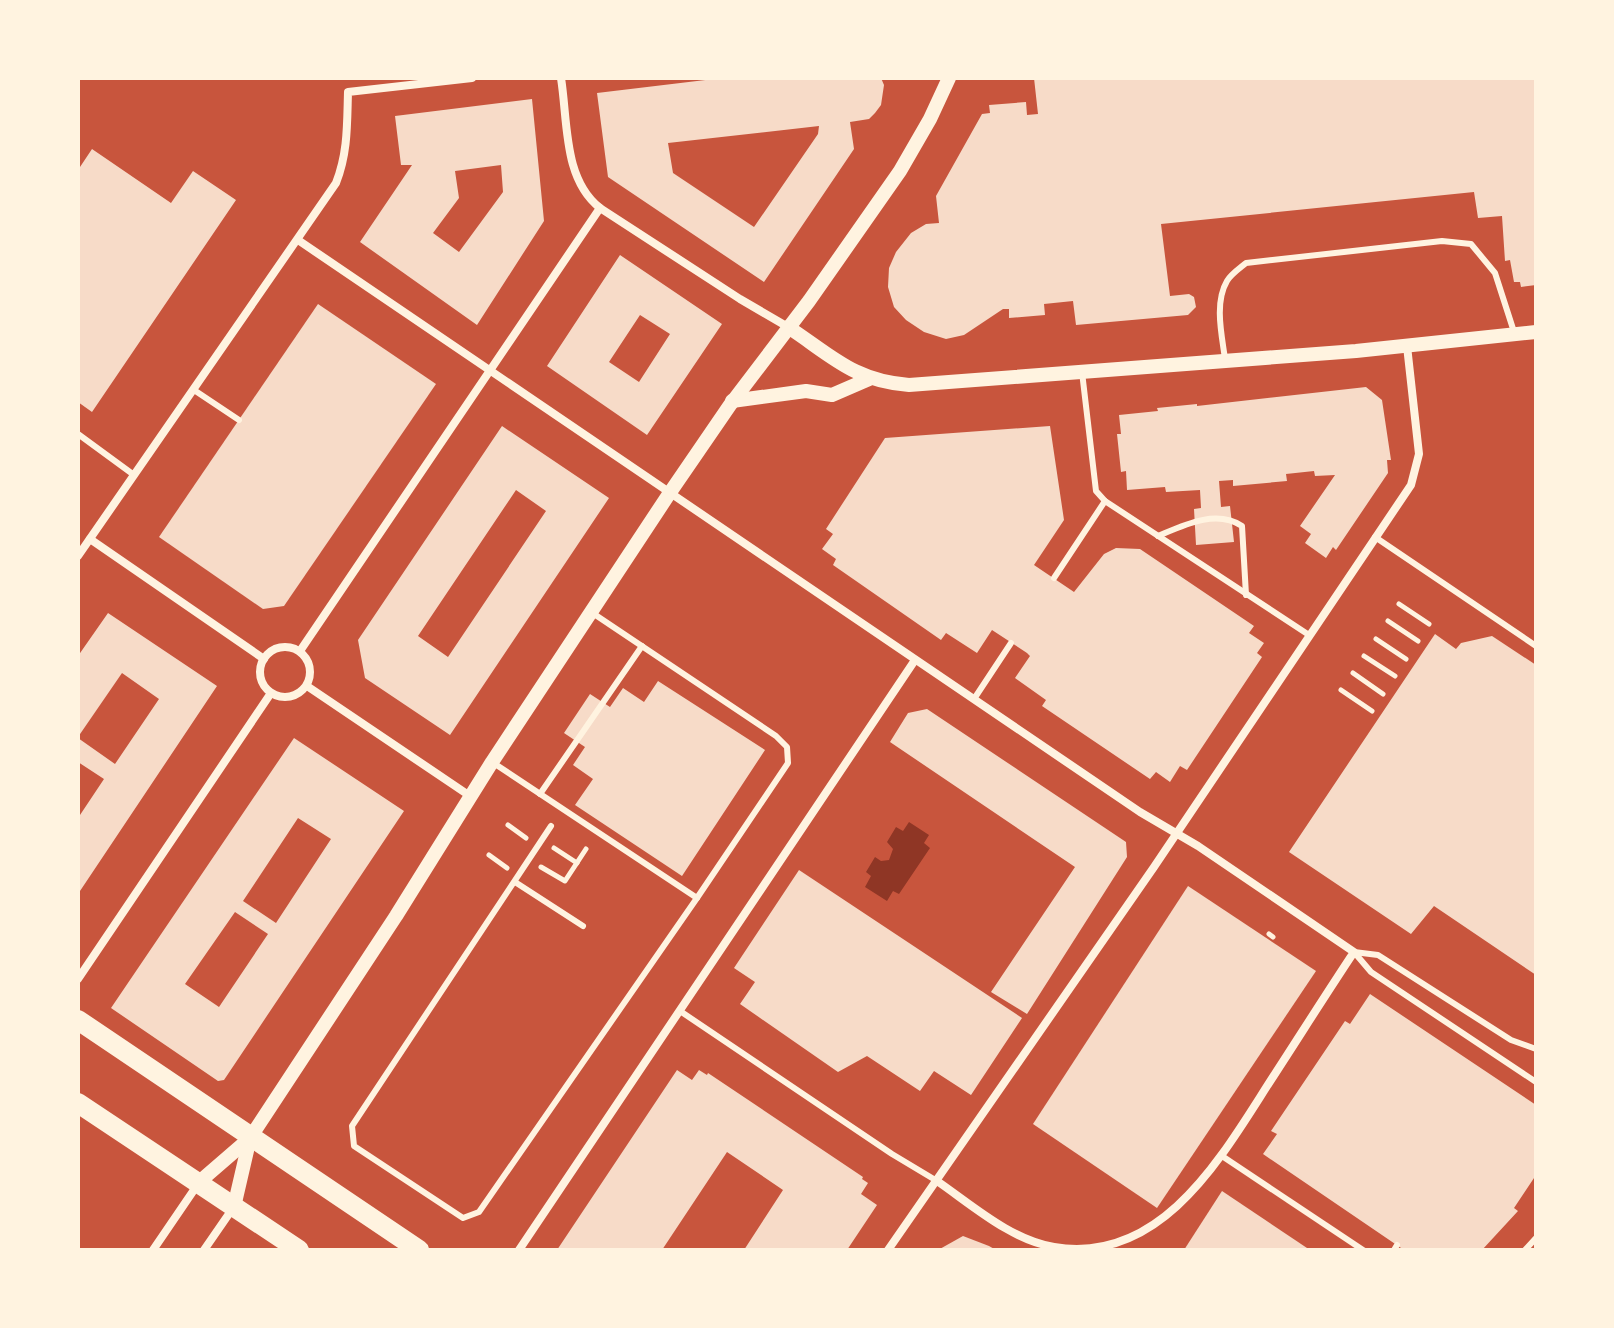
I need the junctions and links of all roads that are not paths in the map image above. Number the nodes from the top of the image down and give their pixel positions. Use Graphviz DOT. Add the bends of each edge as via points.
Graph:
graph roads {
  1 [pos="472,78"];
  2 [pos="561,78"];
  3 [pos="949,78"];
  4 [pos="600,208"];
  5 [pos="298,240"];
  6 [pos="788,327"];
  7 [pos="1536,332"];
  8 [pos="1515,335"];
  9 [pos="1407,346"];
  10 [pos="1225,359"];
  11 [pos="491,372"];
  12 [pos="1082,372"];
  13 [pos="869,379"];
  14 [pos="194,390"];
  15 [pos="732,401"];
  16 [pos="239,420"];
  17 [pos="78,434"];
  18 [pos="134,475"];
  19 [pos="669,494"];
  20 [pos="1105,501"];
  21 [pos="1158,536"];
  22 [pos="1375,537"];
  23 [pos="90,539"];
  24 [pos="78,556"];
  25 [pos="1054,578"];
  26 [pos="1246,595"];
  27 [pos="591,612"];
  28 [pos="1309,635"];
  29 [pos="1011,643"];
  30 [pos="642,646"];
  31 [pos="1536,646"];
  32 [pos="300,651"];
  33 [pos="264,659"];
  34 [pos="915,660"];
  35 [pos="307,686"];
  36 [pos="271,693"];
  37 [pos="974,699"];
  38 [pos="492,762"];
  39 [pos="540,794"];
  40 [pos="470,796"];
  41 [pos="551,826"];
  42 [pos="1176,833"];
  43 [pos="515,882"];
  44 [pos="697,898"];
  45 [pos="583,926"];
  46 [pos="1354,952"];
  47 [pos="78,979"];
  48 [pos="680,1011"];
  49 [pos="78,1020"];
  50 [pos="1536,1049"];
  51 [pos="1536,1082"];
  52 [pos="78,1103"];
  53 [pos="250,1138"];
  54 [pos="1222,1156"];
  55 [pos="937,1181"];
  56 [pos="198,1183"];
  57 [pos="234,1207"];
  58 [pos="1536,1238"];
  59 [pos="153,1250"];
  60 [pos="204,1250"];
  61 [pos="299,1250"];
  62 [pos="419,1250"];
  63 [pos="519,1250"];
  64 [pos="888,1250"];
  65 [pos="1363,1250"];
  66 [pos="1525,1250"];
  1 -- 5 [label="street" via="348,92 343,164"];
  2 -- 4 [label="street" via="571,162"];
  3 -- 6 [label="street" via="900,171"];
  4 -- 6 [label="street"];
  4 -- 11 [label="street"];
  5 -- 11 [label="street"];
  5 -- 14 [label="street"];
  6 -- 13 [label="street"];
  6 -- 15 [label="street"];
  7 -- 8 [label="street"];
  8 -- 9 [label="street"];
  8 -- 10 [label="lane" via="1495,273 1471,244 1442,241 1246,263 1227,279 1222,296"];
  9 -- 10 [label="street"];
  9 -- 22 [label="street" via="1418,464 1411,485"];
  10 -- 12 [label="street"];
  11 -- 19 [label="street"];
  11 -- 32 [label="street"];
  12 -- 13 [label="street" via="927,384"];
  12 -- 20 [label="lane" via="1096,491"];
  13 -- 15 [label="street" via="832,395 806,391"];
  14 -- 16 [label="lane"];
  14 -- 18 [label="street"];
  15 -- 19 [label="street"];
  17 -- 18 [label="lane"];
  18 -- 23 [label="street"];
  19 -- 27 [label="street"];
  19 -- 34 [label="street"];
  20 -- 21 [label="lane"];
  20 -- 25 [label="lane"];
  21 -- 26 [label="lane"];
  21 -- 26 [label="lane" via="1202,519 1242,526"];
  22 -- 28 [label="street"];
  22 -- 31 [label="lane"];
  23 -- 24 [label="street"];
  23 -- 33 [label="street"];
  26 -- 28 [label="lane"];
  27 -- 30 [label="lane"];
  27 -- 38 [label="street"];
  28 -- 42 [label="street"];
  29 -- 37 [label="lane"];
  30 -- 39 [label="lane"];
  30 -- 44 [label="lane" via="776,736 789,755"];
  32 -- 33 [label="street" via="276,648"];
  32 -- 35 [label="street" via="311,671"];
  33 -- 36 [label="street" via="260,674"];
  34 -- 37 [label="street"];
  34 -- 48 [label="street"];
  35 -- 36 [label="street" via="287,698"];
  35 -- 40 [label="street"];
  36 -- 47 [label="street"];
  37 -- 42 [label="street"];
  38 -- 39 [label="lane"];
  38 -- 40 [label="street"];
  39 -- 44 [label="lane"];
  40 -- 53 [label="street"];
  41 -- 43 [label="lane"];
  42 -- 46 [label="street"];
  42 -- 55 [label="street"];
  43 -- 44 [label="lane" via="352,1126 354,1146 463,1218 479,1212"];
  43 -- 45 [label="lane"];
  46 -- 50 [label="lane" via="1378,955 1511,1040"];
  46 -- 51 [label="lane" via="1371,972"];
  46 -- 54 [label="street"];
  48 -- 55 [label="lane"];
  48 -- 63 [label="street"];
  49 -- 53 [label="main road"];
  52 -- 56 [label="main road"];
  53 -- 56 [label="street"];
  53 -- 57 [label="street"];
  53 -- 62 [label="main road"];
  54 -- 55 [label="street" via="1150,1228 1121,1241 1084,1248 1052,1247 1021,1236"];
  54 -- 65 [label="lane"];
  55 -- 64 [label="street"];
  56 -- 57 [label="main road"];
  56 -- 59 [label="street"];
  57 -- 60 [label="street"];
  57 -- 61 [label="main road"];
  58 -- 66 [label="lane"];
}
